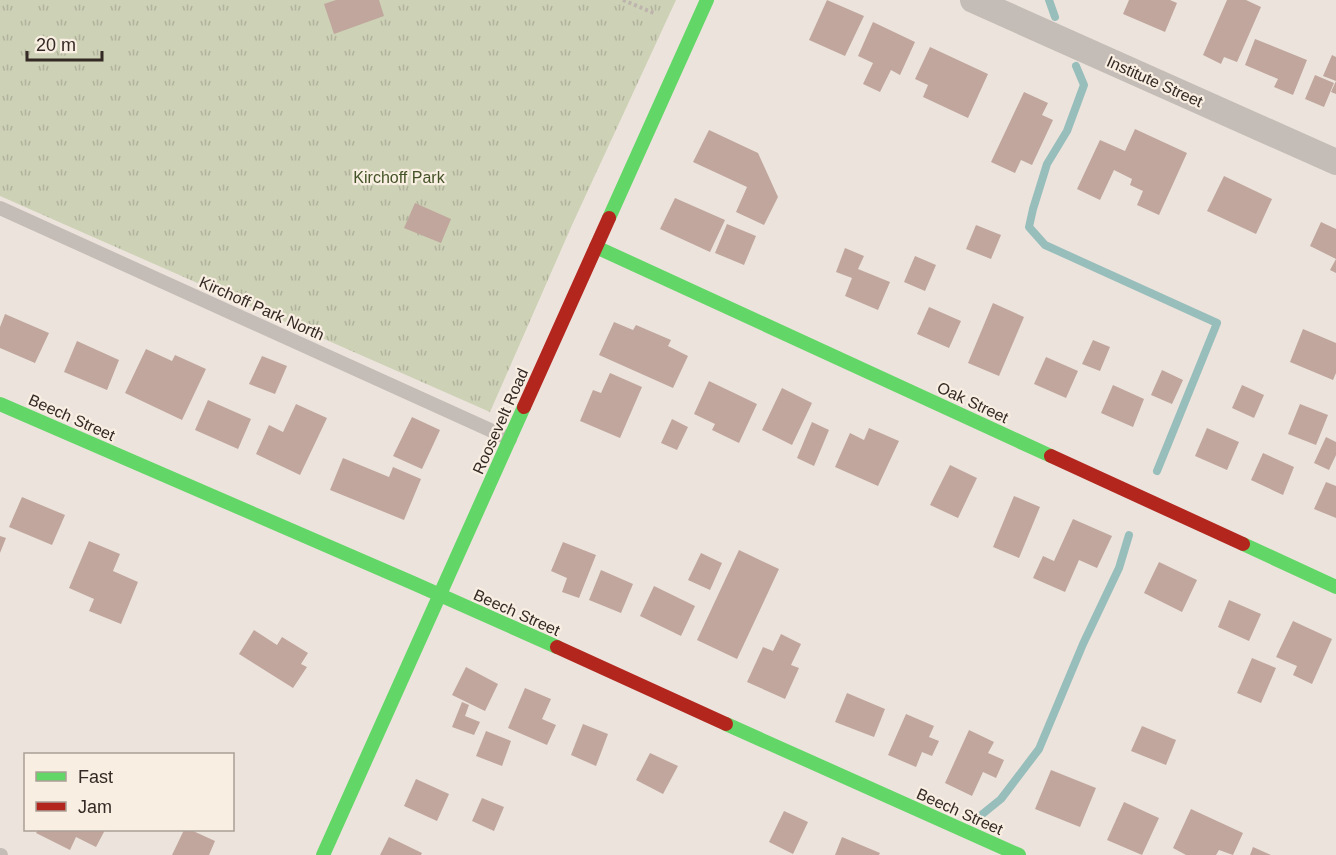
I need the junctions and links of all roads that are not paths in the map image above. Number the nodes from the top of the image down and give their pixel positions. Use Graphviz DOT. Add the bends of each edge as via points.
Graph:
graph roads {
  1 [pos="707,0"];
  2 [pos="973,0"];
  3 [pos="1336,162"];
  4 [pos="0,208"];
  5 [pos="596,247"];
  6 [pos="0,404"];
  7 [pos="510,439"];
  8 [pos="1336,587"];
  9 [pos="440,596"];
  10 [pos="323,855"];
  11 [pos="1019,855"];
  1 -- 5 [label="street, Roosevelt Road"];
  2 -- 3 [label="street, Institute Street"];
  4 -- 7 [label="lane, Kirchoff Park North"];
  5 -- 7 [label="street, Roosevelt Road"];
  5 -- 8 [label="street, Oak Street"];
  6 -- 9 [label="street, Beech Street"];
  7 -- 9 [label="street, Roosevelt Road"];
  9 -- 10 [label="street, Roosevelt Road"];
  9 -- 11 [label="street, Beech Street"];
}
